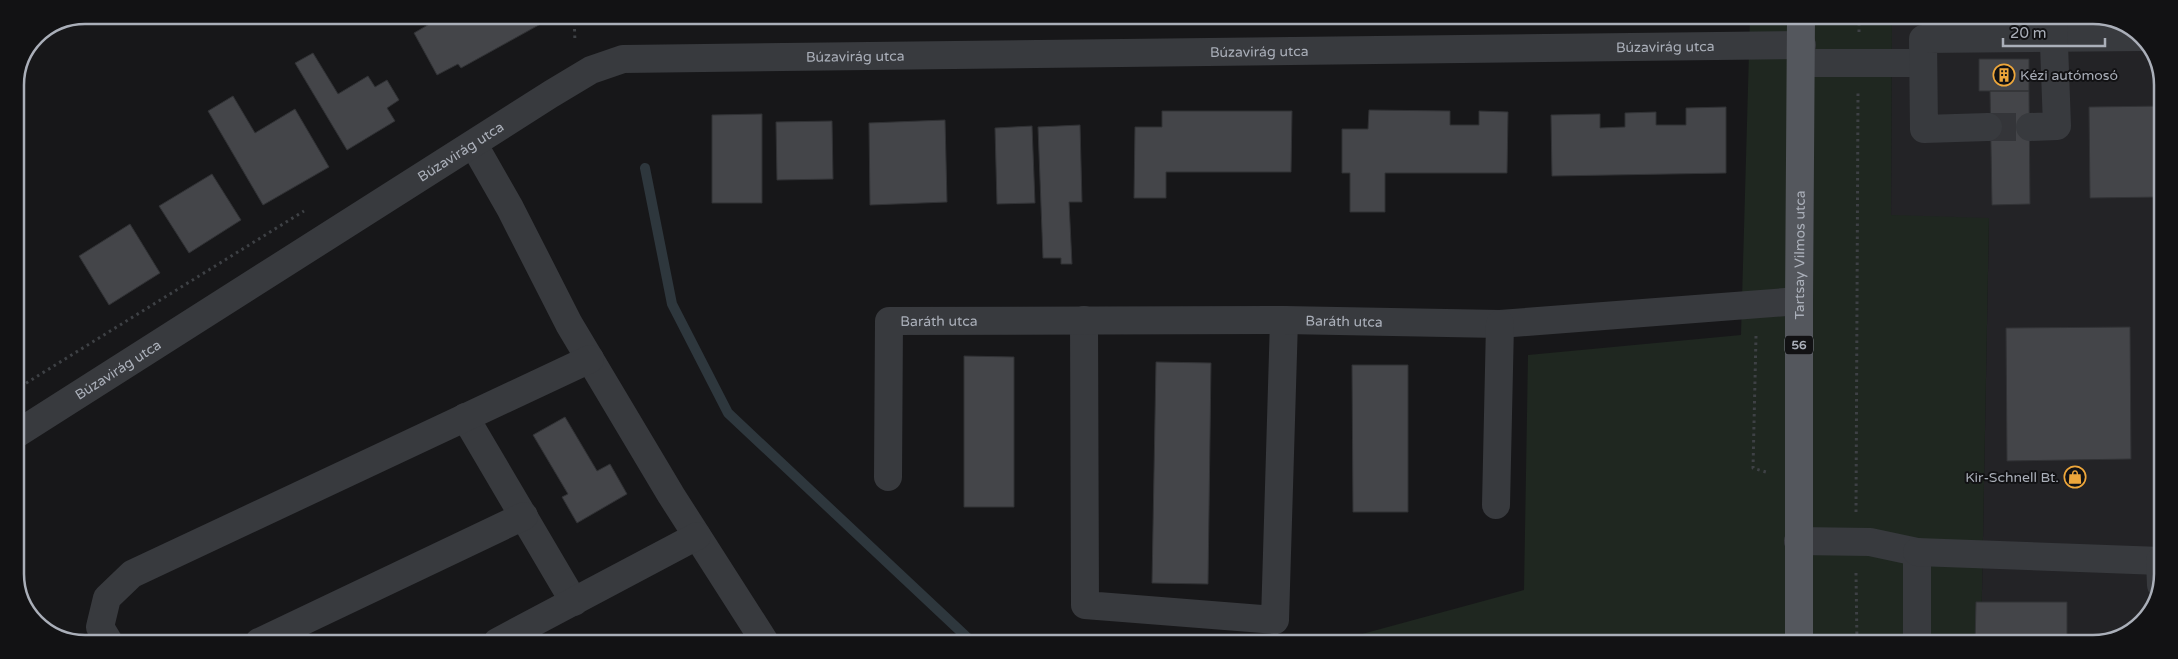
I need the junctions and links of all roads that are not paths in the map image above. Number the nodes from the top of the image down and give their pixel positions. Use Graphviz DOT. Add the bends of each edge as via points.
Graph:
graph roads {
  1 [pos="1802,24"];
  2 [pos="1936,28"];
  3 [pos="2054,28"];
  4 [pos="2129,36"];
  5 [pos="1801,54"];
  6 [pos="1923,64"];
  7 [pos="1988,127"];
  8 [pos="2030,127"];
  9 [pos="474,145"];
  10 [pos="1799,301"];
  11 [pos="1084,320"];
  12 [pos="1284,320"];
  13 [pos="1500,324"];
  14 [pos="590,359"];
  15 [pos="465,417"];
  16 [pos="24,429"];
  17 [pos="888,477"];
  18 [pos="1496,505"];
  19 [pos="524,516"];
  20 [pos="697,536"];
  21 [pos="1798,541"];
  22 [pos="1917,552"];
  23 [pos="2154,569"];
  24 [pos="574,602"];
  25 [pos="104,635"];
  26 [pos="274,635"];
  27 [pos="510,635"];
  28 [pos="761,635"];
  29 [pos="1799,635"];
  30 [pos="1918,635"];
  1 -- 5 [label="main road, Tartsay Vilmos utca / 56"];
  2 -- 3 [label="street"];
  2 -- 6 [label="street" via="1923,39"];
  3 -- 4 [label="street"];
  3 -- 8 [label="street" via="2057,126"];
  5 -- 6 [label="street, Búzavirág utca"];
  5 -- 9 [label="street, Búzavirág utca" via="623,59 591,70"];
  5 -- 10 [label="main road, Tartsay Vilmos utca / 56"];
  6 -- 7 [label="street" via="1924,129"];
  9 -- 14 [label="street"];
  9 -- 16 [label="street, Búzavirág utca"];
  10 -- 13 [label="street, Baráth utca"];
  10 -- 21 [label="main road, Tartsay Vilmos utca / 56"];
  11 -- 12 [label="street, Baráth utca"];
  11 -- 12 [label="street" via="1085,605 1276,620"];
  11 -- 17 [label="street, Baráth utca" via="889,321"];
  12 -- 13 [label="street, Baráth utca"];
  13 -- 18 [label="street"];
  14 -- 15 [label="street"];
  14 -- 20 [label="street"];
  15 -- 19 [label="street"];
  15 -- 25 [label="street" via="132,574 107,598 100,628"];
  19 -- 24 [label="street"];
  19 -- 26 [label="street"];
  20 -- 24 [label="street"];
  20 -- 28 [label="street"];
  21 -- 22 [label="street" via="1870,542"];
  21 -- 29 [label="main road, Tartsay Vilmos utca / 56"];
  22 -- 23 [label="street"];
  22 -- 30 [label="street"];
  24 -- 27 [label="street"];
}
